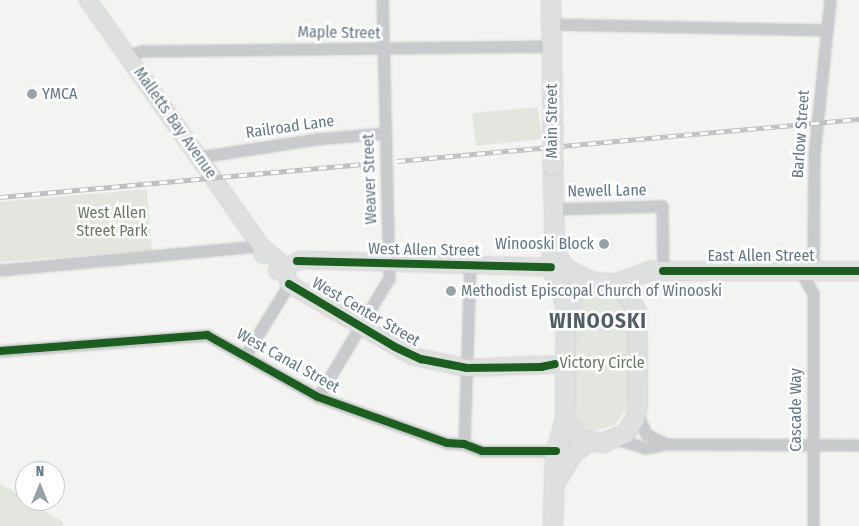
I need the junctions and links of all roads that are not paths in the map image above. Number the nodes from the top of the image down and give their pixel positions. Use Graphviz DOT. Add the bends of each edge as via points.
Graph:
graph roads {
  1 [pos="88,0"];
  2 [pos="382,0"];
  3 [pos="551,0"];
  4 [pos="830,0"];
  5 [pos="551,24"];
  6 [pos="827,30"];
  7 [pos="552,46"];
  8 [pos="382,49"];
  9 [pos="127,55"];
  10 [pos="385,133"];
  11 [pos="199,157"];
  12 [pos="552,208"];
  13 [pos="553,241"];
  14 [pos="261,246"];
  15 [pos="388,262"];
  16 [pos="470,264"];
  17 [pos="551,266"];
  18 [pos="0,270"];
  19 [pos="807,270"];
  20 [pos="835,270"];
  21 [pos="663,271"];
  22 [pos="859,271"];
  23 [pos="284,275"];
  24 [pos="593,282"];
  25 [pos="615,284"];
  26 [pos="813,293"];
  27 [pos="566,311"];
  28 [pos="637,312"];
  29 [pos="360,327"];
  30 [pos="0,351"];
  31 [pos="246,354"];
  32 [pos="560,364"];
  33 [pos="467,368"];
  34 [pos="318,397"];
  35 [pos="637,412"];
  36 [pos="565,419"];
  37 [pos="616,440"];
  38 [pos="588,442"];
  39 [pos="464,444"];
  40 [pos="666,444"];
  41 [pos="813,445"];
  42 [pos="859,445"];
  43 [pos="556,451"];
  44 [pos="557,480"];
  45 [pos="553,526"];
  46 [pos="813,526"];
  1 -- 9 [label="street, Malletts Bay Avenue"];
  2 -- 8 [label="street, Weaver Street"];
  3 -- 5 [label="main road, Main Street"];
  4 -- 6 [label="street, Barlow Street"];
  5 -- 6 [label="street"];
  5 -- 7 [label="main road, Main Street"];
  6 -- 19 [label="street, Barlow Street" via="814,155"];
  7 -- 8 [label="street, Maple Street"];
  7 -- 12 [label="main road, Main Street, bridge"];
  8 -- 9 [label="street, Maple Street" via="151,51"];
  8 -- 10 [label="street, Weaver Street"];
  9 -- 11 [label="street, Malletts Bay Avenue"];
  10 -- 11 [label="street, Railroad Lane" via="316,139"];
  10 -- 15 [label="street, Weaver Street"];
  11 -- 14 [label="street, Malletts Bay Avenue"];
  12 -- 13 [label="main road, Main Street"];
  12 -- 21 [label="street, Newell Lane" via="662,206"];
  13 -- 17 [label="main road, Main Street"];
  13 -- 24 [label="main road, Main Street" via="555,253 563,266"];
  14 -- 18 [label="street"];
  14 -- 23 [label="street, Malletts Bay Avenue"];
  15 -- 16 [label="street, West Allen Street"];
  15 -- 23 [label="street, West Allen Street" via="301,260"];
  15 -- 29 [label="street, Weaver Street" via="389,278"];
  16 -- 17 [label="street, West Allen Street"];
  16 -- 33 [label="street"];
  17 -- 27 [label="main road, Main Street" via="562,290"];
  19 -- 20 [label="main road, East Allen Street"];
  19 -- 21 [label="main road, East Allen Street"];
  19 -- 26 [label="street, Cascade Way"];
  20 -- 22 [label="main road, East Allen Street"];
  20 -- 26 [label="street"];
  21 -- 25 [label="main road, East Allen Street" via="651,271"];
  21 -- 28 [label="main road" via="646,283"];
  23 -- 29 [label="street, West Center Street"];
  23 -- 31 [label="street"];
  24 -- 25 [label="main road, Main Street"];
  24 -- 27 [label="main road" via="577,291"];
  25 -- 28 [label="main road" via="628,295"];
  26 -- 41 [label="street, Cascade Way"];
  27 -- 32 [label="main road, Main Street"];
  28 -- 35 [label="main road"];
  29 -- 33 [label="street, West Center Street" via="412,356"];
  29 -- 34 [label="street, Weaver Street"];
  30 -- 31 [label="street, West Canal Street" via="204,335"];
  31 -- 34 [label="street, West Canal Street"];
  32 -- 33 [label="street, West Center Street"];
  32 -- 36 [label="main road, Main Street"];
  33 -- 39 [label="street"];
  34 -- 39 [label="street, West Canal Street" via="447,443"];
  35 -- 37 [label="main road" via="630,429"];
  35 -- 40 [label="street" via="646,434"];
  36 -- 38 [label="main road" via="575,436"];
  36 -- 43 [label="main road, Main Street"];
  37 -- 38 [label="main road"];
  37 -- 40 [label="street" via="640,448"];
  38 -- 44 [label="main road, Main Street" via="572,455"];
  39 -- 43 [label="street, West Canal Street" via="471,450 482,451"];
  40 -- 41 [label="street"];
  41 -- 42 [label="street"];
  41 -- 46 [label="street, Cascade Way"];
  43 -- 44 [label="main road, Main Street"];
  44 -- 45 [label="main road, Main Street"];
}
